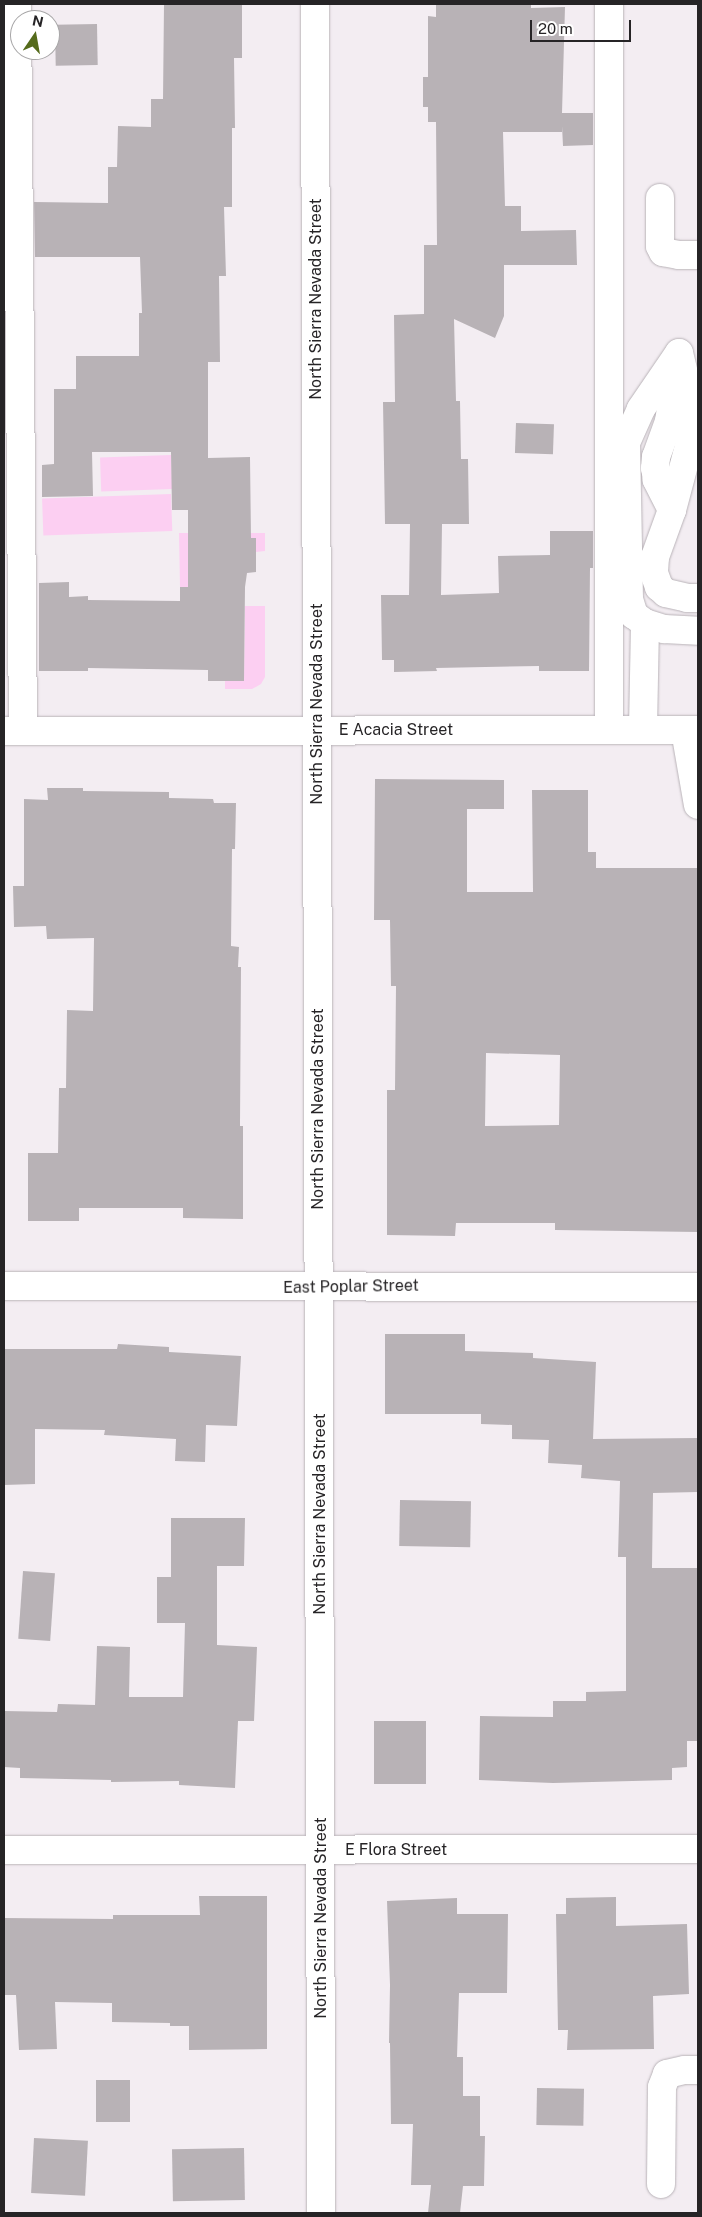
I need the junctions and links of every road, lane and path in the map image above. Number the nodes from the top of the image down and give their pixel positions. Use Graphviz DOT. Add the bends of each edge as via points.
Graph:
graph roads {
  1 [pos="17,4"];
  2 [pos="315,4"];
  3 [pos="609,4"];
  4 [pos="660,198"];
  5 [pos="698,255"];
  6 [pos="689,353"];
  7 [pos="698,598"];
  8 [pos="654,626"];
  9 [pos="698,631"];
  10 [pos="316,730"];
  11 [pos="609,730"];
  12 [pos="672,730"];
  13 [pos="13,731"];
  14 [pos="698,804"];
  15 [pos="4,1286"];
  16 [pos="698,1286"];
  17 [pos="318,1288"];
  18 [pos="698,1849"];
  19 [pos="4,1850"];
  20 [pos="322,1850"];
  21 [pos="698,2070"];
  22 [pos="661,2184"];
  23 [pos="321,2213"];
  1 -- 13 [label="street"];
  2 -- 10 [label="street, North Sierra Nevada Street"];
  3 -- 11 [label="street"];
  4 -- 5 [label="street" via="660,246 663,252"];
  6 -- 7 [label="street" via="692,419 689,446 655,557 654,574 666,593"];
  6 -- 8 [label="street" via="641,409 626,443 629,599 634,615"];
  8 -- 9 [label="street"];
  8 -- 12 [label="street"];
  10 -- 11 [label="street, E Acacia Street"];
  10 -- 13 [label="street, E Acacia Street"];
  10 -- 17 [label="street, North Sierra Nevada Street"];
  11 -- 12 [label="street, E Acacia Street"];
  12 -- 14 [label="street"];
  15 -- 17 [label="street, East Poplar Street"];
  16 -- 17 [label="street, East Poplar Street"];
  17 -- 20 [label="street, North Sierra Nevada Street"];
  18 -- 20 [label="street, E Flora Street"];
  19 -- 20 [label="street, E Flora Street"];
  20 -- 23 [label="street, North Sierra Nevada Street"];
  21 -- 22 [label="street" via="667,2074 662,2087"];
}
